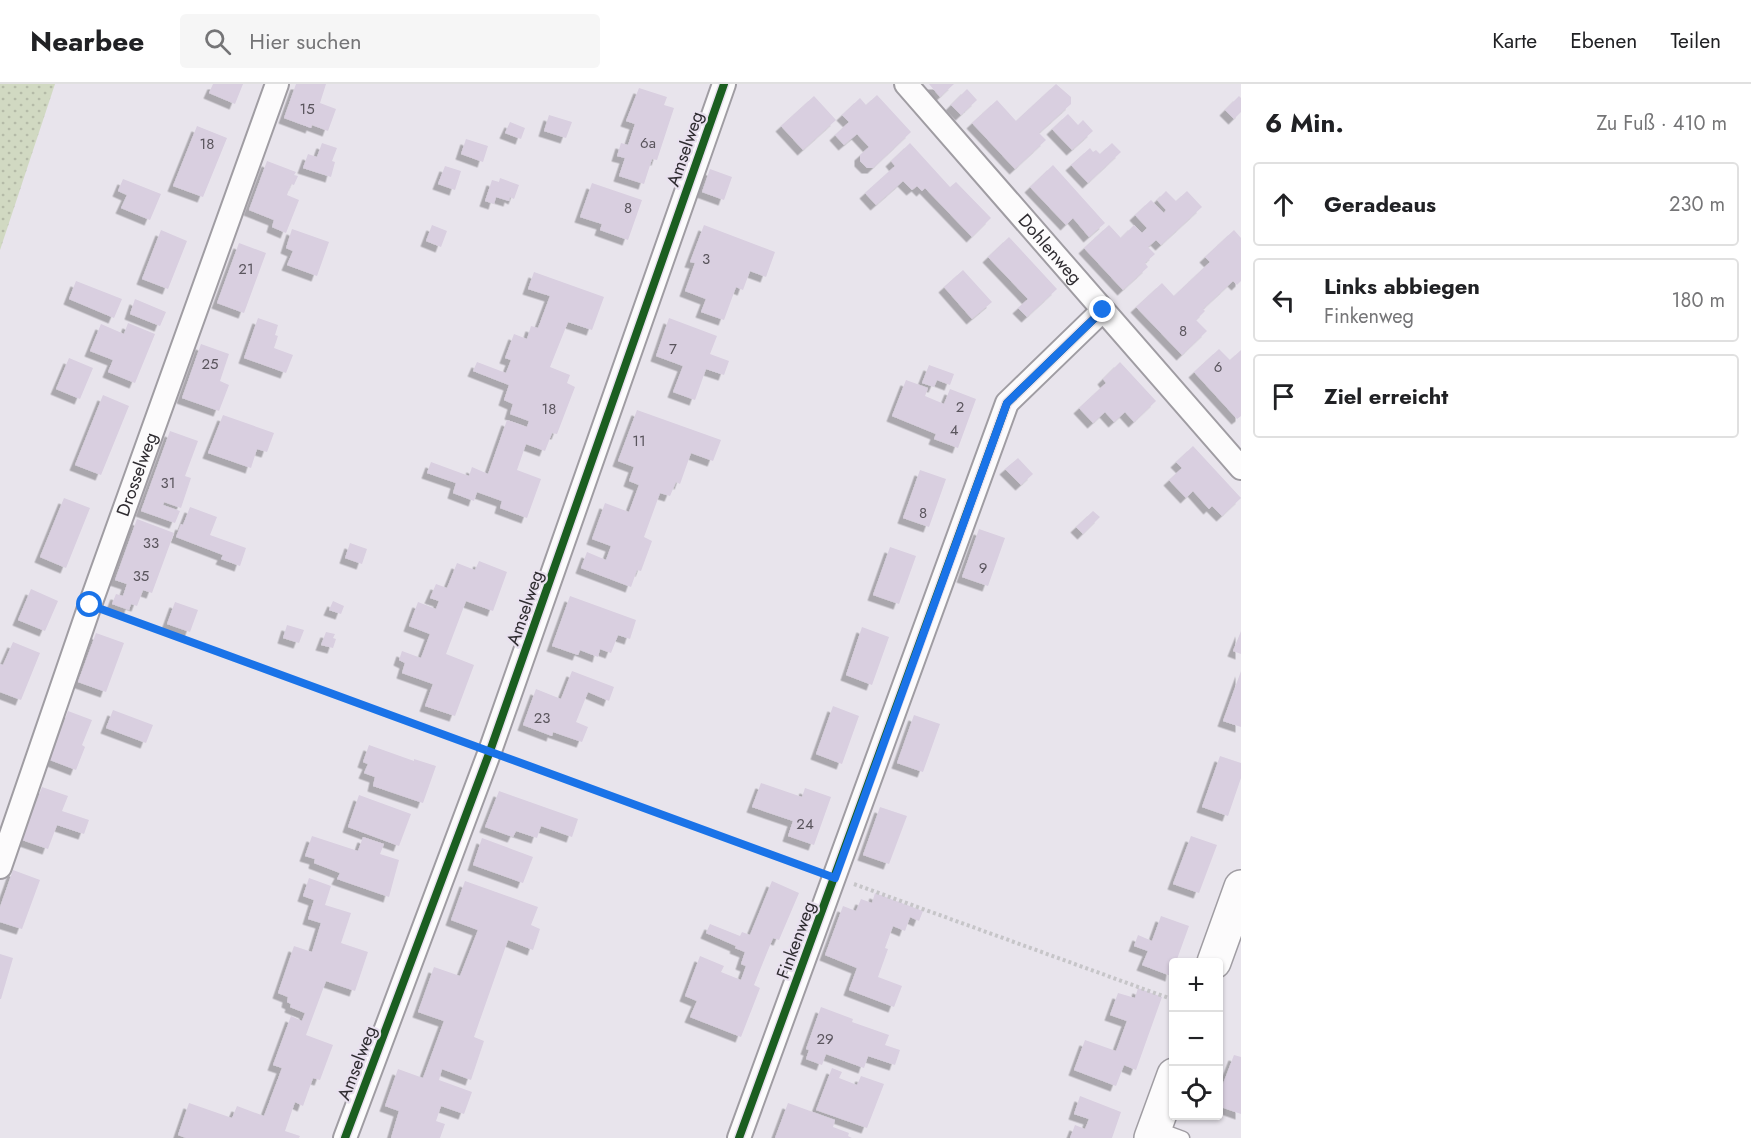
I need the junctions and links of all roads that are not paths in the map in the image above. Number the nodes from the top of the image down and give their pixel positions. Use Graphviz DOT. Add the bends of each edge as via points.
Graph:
graph roads {
  1 [pos="277,84"];
  2 [pos="724,84"];
  3 [pos="906,84"];
  4 [pos="1103,310"];
  5 [pos="1241,468"];
  6 [pos="0,867"];
  7 [pos="1241,887"];
  8 [pos="1216,958"];
  9 [pos="1169,1099"];
  10 [pos="1163,1135"];
  11 [pos="345,1138"];
  12 [pos="739,1138"];
  1 -- 6 [label="street, Drosselweg"];
  2 -- 11 [label="street, Amselweg" via="490,750"];
  3 -- 4 [label="street, Dohlenweg"];
  4 -- 5 [label="street, Dohlenweg"];
  4 -- 12 [label="street, Finkenweg" via="1007,403"];
  7 -- 8 [label="street"];
  9 -- 10 [label="street"];
}
